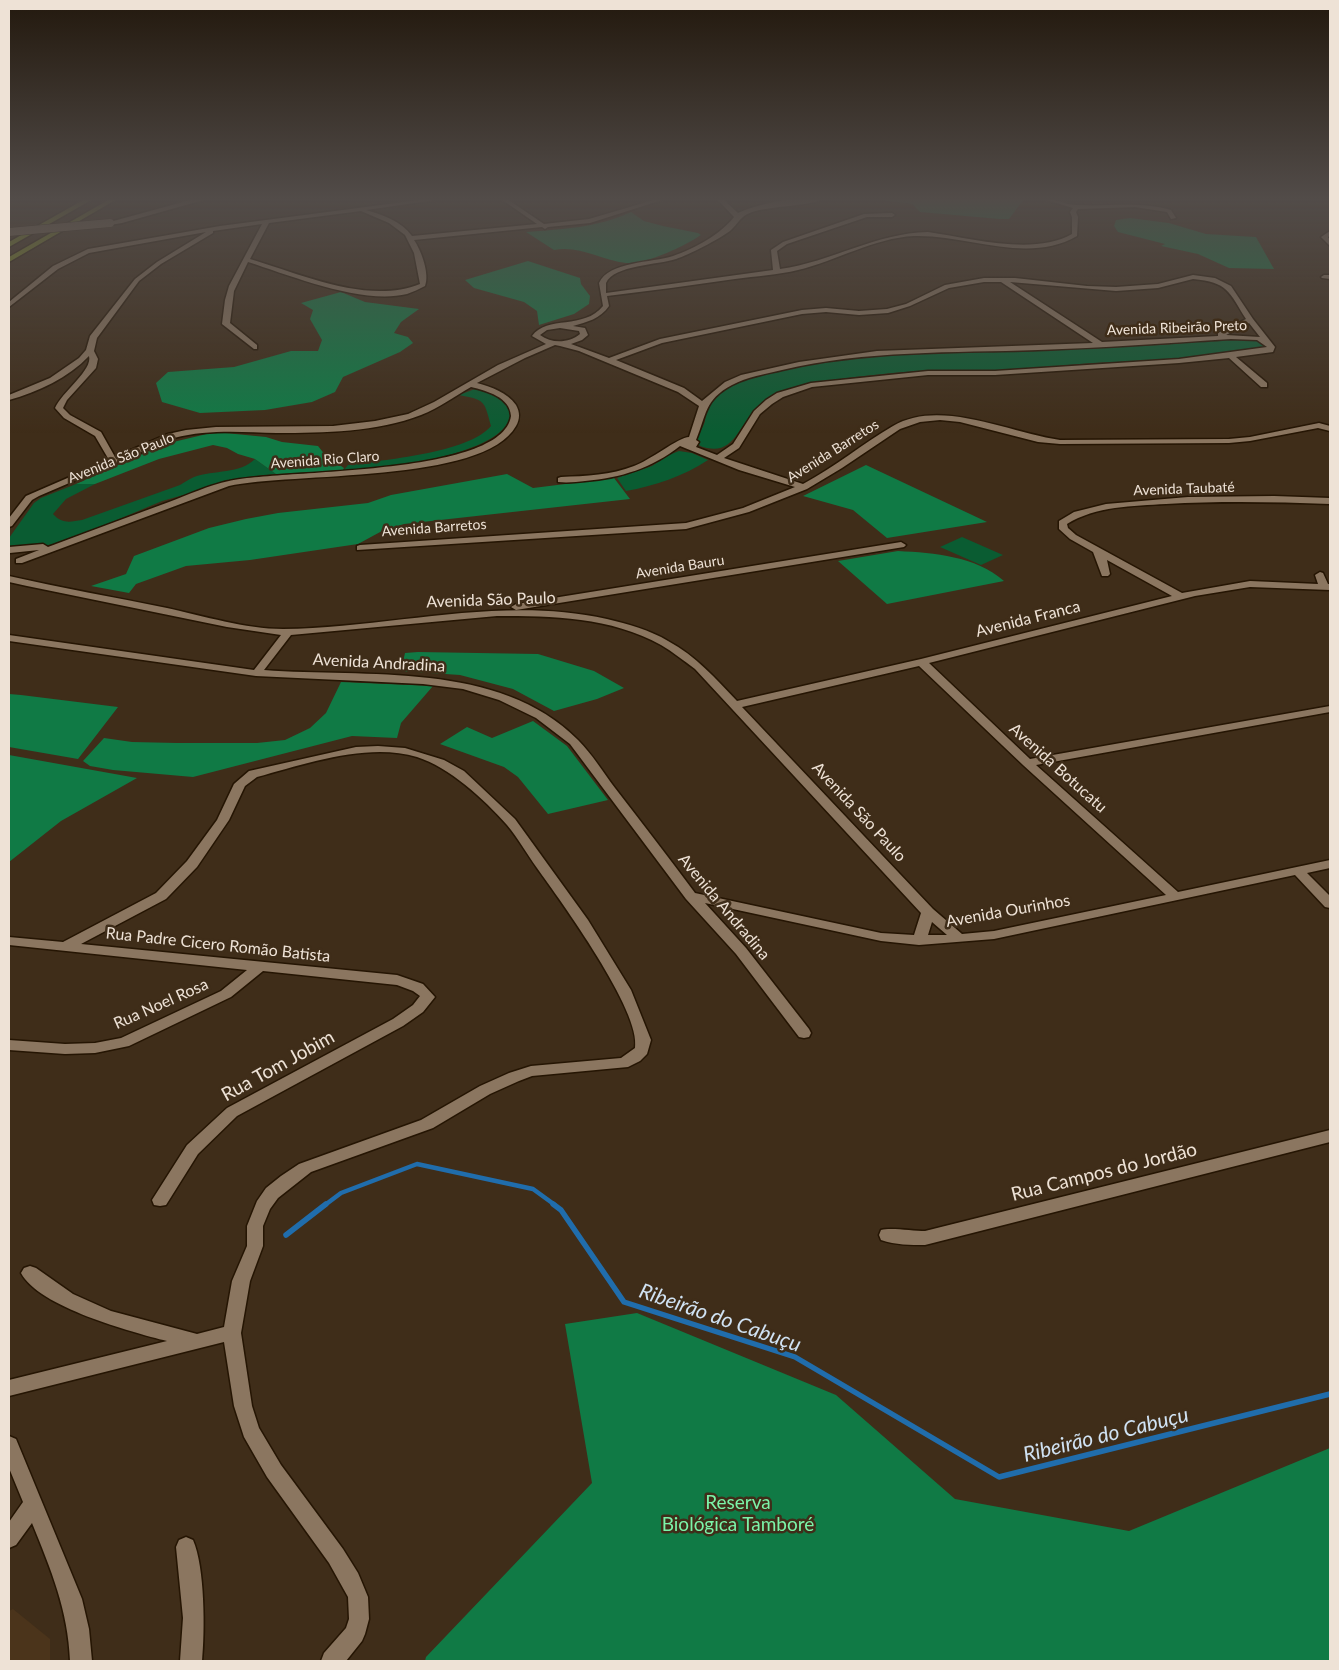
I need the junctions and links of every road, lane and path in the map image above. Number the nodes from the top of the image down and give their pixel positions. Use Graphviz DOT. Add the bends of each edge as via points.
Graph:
graph roads {
  1 [pos="42,277"];
  2 [pos="141,277"];
  3 [pos="238,277"];
  4 [pos="307,277"];
  5 [pos="423,277"];
  6 [pos="605,277"];
  7 [pos="740,277"];
  8 [pos="1001,280"];
  9 [pos="603,295"];
  10 [pos="9,305"];
  11 [pos="591,318"];
  12 [pos="1250,320"];
  13 [pos="564,326"];
  14 [pos="582,330"];
  15 [pos="538,338"];
  16 [pos="1208,338"];
  17 [pos="577,340"];
  18 [pos="1267,341"];
  19 [pos="557,343"];
  20 [pos="1100,344"];
  21 [pos="254,347"];
  22 [pos="582,349"];
  23 [pos="90,351"];
  24 [pos="531,351"];
  25 [pos="1229,354"];
  26 [pos="610,360"];
  27 [pos="63,374"];
  28 [pos="88,374"];
  29 [pos="471,384"];
  30 [pos="1264,385"];
  31 [pos="681,390"];
  32 [pos="715,393"];
  33 [pos="9,398"];
  34 [pos="703,405"];
  35 [pos="1330,429"];
  36 [pos="690,445"];
  37 [pos="736,446"];
  38 [pos="718,458"];
  39 [pos="114,460"];
  40 [pos="561,480"];
  41 [pos="804,487"];
  42 [pos="1330,501"];
  43 [pos="9,524"];
  44 [pos="70,543"];
  45 [pos="901,545"];
  46 [pos="360,548"];
  47 [pos="9,550"];
  48 [pos="1097,550"];
  49 [pos="13,567"];
  50 [pos="1247,572"];
  51 [pos="1105,574"];
  52 [pos="1320,575"];
  53 [pos="9,579"];
  54 [pos="32,584"];
  55 [pos="1256,584"];
  56 [pos="1327,587"];
  57 [pos="1180,596"];
  58 [pos="569,600"];
  59 [pos="558,601"];
  60 [pos="464,615"];
  61 [pos="564,615"];
  62 [pos="289,632"];
  63 [pos="9,638"];
  64 [pos="921,662"];
  65 [pos="257,673"];
  66 [pos="735,705"];
  67 [pos="1330,709"];
  68 [pos="1027,763"];
  69 [pos="1330,864"];
  70 [pos="1298,871"];
  71 [pos="691,896"];
  72 [pos="1175,896"];
  73 [pos="1330,904"];
  74 [pos="928,912"];
  75 [pos="960,939"];
  76 [pos="919,940"];
  77 [pos="9,941"];
  78 [pos="64,947"];
  79 [pos="258,968"];
  80 [pos="422,989"];
  81 [pos="804,1033"];
  82 [pos="9,1045"];
  83 [pos="1330,1136"];
  84 [pos="160,1200"];
  85 [pos="887,1235"];
  86 [pos="30,1273"];
  87 [pos="232,1334"];
  88 [pos="198,1342"];
  89 [pos="9,1388"];
  90 [pos="9,1445"];
  91 [pos="34,1504"];
  92 [pos="9,1538"];
  93 [pos="186,1547"];
  94 [pos="81,1661"];
  95 [pos="191,1661"];
  96 [pos="332,1661"];
  1 -- 10 [label="street"];
  2 -- 23 [label="street" via="93,338"];
  3 -- 21 [label="street" via="229,293 226,324"];
  4 -- 5 [label="street" via="380,295 400,294 418,288 423,285"];
  6 -- 9 [label="street"];
  7 -- 9 [label="street"];
  8 -- 12 [label="street" via="1116,289 1149,287 1188,277 1204,278 1230,287"];
  8 -- 20 [label="street"];
  8 -- 26 [label="street" via="956,284 888,311 815,310 681,336"];
  9 -- 11 [label="street" via="604,310"];
  11 -- 13 [label="street"];
  11 -- 14 [label="street"];
  12 -- 16 [label="street"];
  12 -- 18 [label="street"];
  13 -- 14 [label="street"];
  13 -- 15 [label="street" via="539,331"];
  14 -- 17 [label="street" via="584,335"];
  15 -- 19 [label="street"];
  15 -- 24 [label="street"];
  16 -- 18 [label="street, Avenida Ribeirão Preto" via="1247,337"];
  16 -- 20 [label="street, Avenida Ribeirão Preto"];
  17 -- 19 [label="street, Avenida São Paulo"];
  17 -- 22 [label="street"];
  18 -- 25 [label="street, Avenida Ribeirão Preto" via="1270,350"];
  19 -- 22 [label="street"];
  19 -- 24 [label="street, Avenida São Paulo"];
  20 -- 32 [label="street, Avenida Ribeirão Preto" via="859,354 760,372 728,384"];
  22 -- 26 [label="street"];
  23 -- 27 [label="street"];
  23 -- 28 [label="street" via="95,362"];
  24 -- 29 [label="street, Avenida São Paulo"];
  25 -- 30 [label="street"];
  25 -- 37 [label="street, Avenida Ribeirão Preto" via="1178,361 995,373 920,374 811,385 769,402 756,413"];
  26 -- 31 [label="street"];
  27 -- 28 [label="street"];
  27 -- 33 [label="street"];
  28 -- 39 [label="street" via="63,398 59,408 62,414 97,433 107,455"];
  29 -- 39 [label="street, Avenida São Paulo" via="425,411 399,419 293,430 199,430 171,436"];
  29 -- 44 [label="street, Avenida Rio Claro" via="510,402 516,416 505,436 479,449 401,468 226,484"];
  31 -- 32 [label="street" via="686,393"];
  31 -- 34 [label="street"];
  32 -- 34 [label="street, Avenida Ribeirão Preto"];
  34 -- 36 [label="street, Avenida Ribeirão Preto"];
  35 -- 41 [label="street, Avenida Barretos" via="1319,425 1229,441 1063,442 1033,438 971,420 931,417 897,427"];
  36 -- 37 [label="street"];
  36 -- 38 [label="street"];
  36 -- 40 [label="street" via="670,450 632,471"];
  37 -- 38 [label="street, Avenida Ribeirão Preto"];
  38 -- 41 [label="street"];
  39 -- 43 [label="street, Avenida São Paulo" via="29,498"];
  41 -- 46 [label="street, Avenida Barretos" via="763,504 686,526"];
  42 -- 48 [label="street, Avenida Taubaté" via="1170,500 1094,509 1065,519 1062,524 1064,530"];
  44 -- 47 [label="street, Avenida Rio Claro"];
  44 -- 49 [label="street, Avenida Rio Claro"];
  45 -- 58 [label="street, Avenida Bauru"];
  47 -- 49 [label="street, Avenida São Paulo" via="17,555"];
  48 -- 51 [label="street"];
  48 -- 57 [label="street, Avenida Taubaté"];
  49 -- 54 [label="street, Avenida São Paulo"];
  50 -- 55 [label="street"];
  52 -- 56 [label="street"];
  53 -- 54 [label="street, Avenida São Paulo"];
  54 -- 62 [label="street, Avenida São Paulo" via="243,627"];
  55 -- 56 [label="street, Avenida Franca"];
  55 -- 57 [label="street, Avenida Franca"];
  57 -- 64 [label="street, Avenida Franca"];
  58 -- 59 [label="street, Avenida Bauru"];
  58 -- 61 [label="street" via="578,606 575,612"];
  59 -- 60 [label="street, Avenida Bauru"];
  59 -- 61 [label="street" via="554,609"];
  60 -- 61 [label="street, Avenida São Paulo"];
  60 -- 62 [label="street, Avenida São Paulo"];
  61 -- 66 [label="street, Avenida São Paulo" via="616,624 661,639 691,660"];
  62 -- 65 [label="street"];
  63 -- 65 [label="street, Avenida Andradina"];
  64 -- 66 [label="street, Avenida Franca"];
  64 -- 68 [label="street, Avenida Botucatu"];
  65 -- 71 [label="street, Avenida Andradina" via="457,684 489,692 538,714 574,742"];
  66 -- 74 [label="street, Avenida São Paulo"];
  67 -- 68 [label="street"];
  68 -- 72 [label="street, Avenida Botucatu"];
  69 -- 70 [label="street, Avenida Ourinhos"];
  70 -- 72 [label="street, Avenida Ourinhos"];
  70 -- 73 [label="street"];
  71 -- 76 [label="street, Avenida Ourinhos" via="881,937"];
  71 -- 81 [label="street, Avenida Andradina" via="741,950"];
  72 -- 75 [label="street, Avenida Ourinhos"];
  74 -- 75 [label="street, Avenida São Paulo"];
  74 -- 76 [label="street"];
  75 -- 76 [label="street, Avenida Ourinhos"];
  77 -- 78 [label="street, Rua Padre Cicero Romão Batista"];
  78 -- 79 [label="street, Rua Padre Cicero Romão Batista"];
  78 -- 87 [label="street" via="160,896 192,864 222,820 240,784 253,774 356,750 404,751 440,762 460,774 511,822 593,939 624,990 642,1031 642,1050 623,1063 556,1068 514,1077 427,1124 335,1156 287,1180 272,1193 255,1226 255,1246 241,1281"];
  79 -- 80 [label="street, Rua Padre Cicero Romão Batista" via="396,980"];
  79 -- 82 [label="street, Rua Noel Rosa" via="226,994 124,1042 65,1050"];
  80 -- 84 [label="street, Rua Tom Jobim" via="428,997 414,1013 227,1117 182,1163"];
  83 -- 85 [label="street, Rua Campos do Jordão" via="925,1238"];
  86 -- 88 [label="street" via="46,1289 103,1317"];
  87 -- 88 [label="street"];
  87 -- 96 [label="street" via="251,1431 274,1471 336,1556 358,1597 359,1619 355,1634"];
  88 -- 89 [label="street"];
  90 -- 91 [label="street"];
  91 -- 92 [label="street"];
  91 -- 94 [label="street" via="77,1613"];
  93 -- 95 [label="street" via="193,1602"];
}
